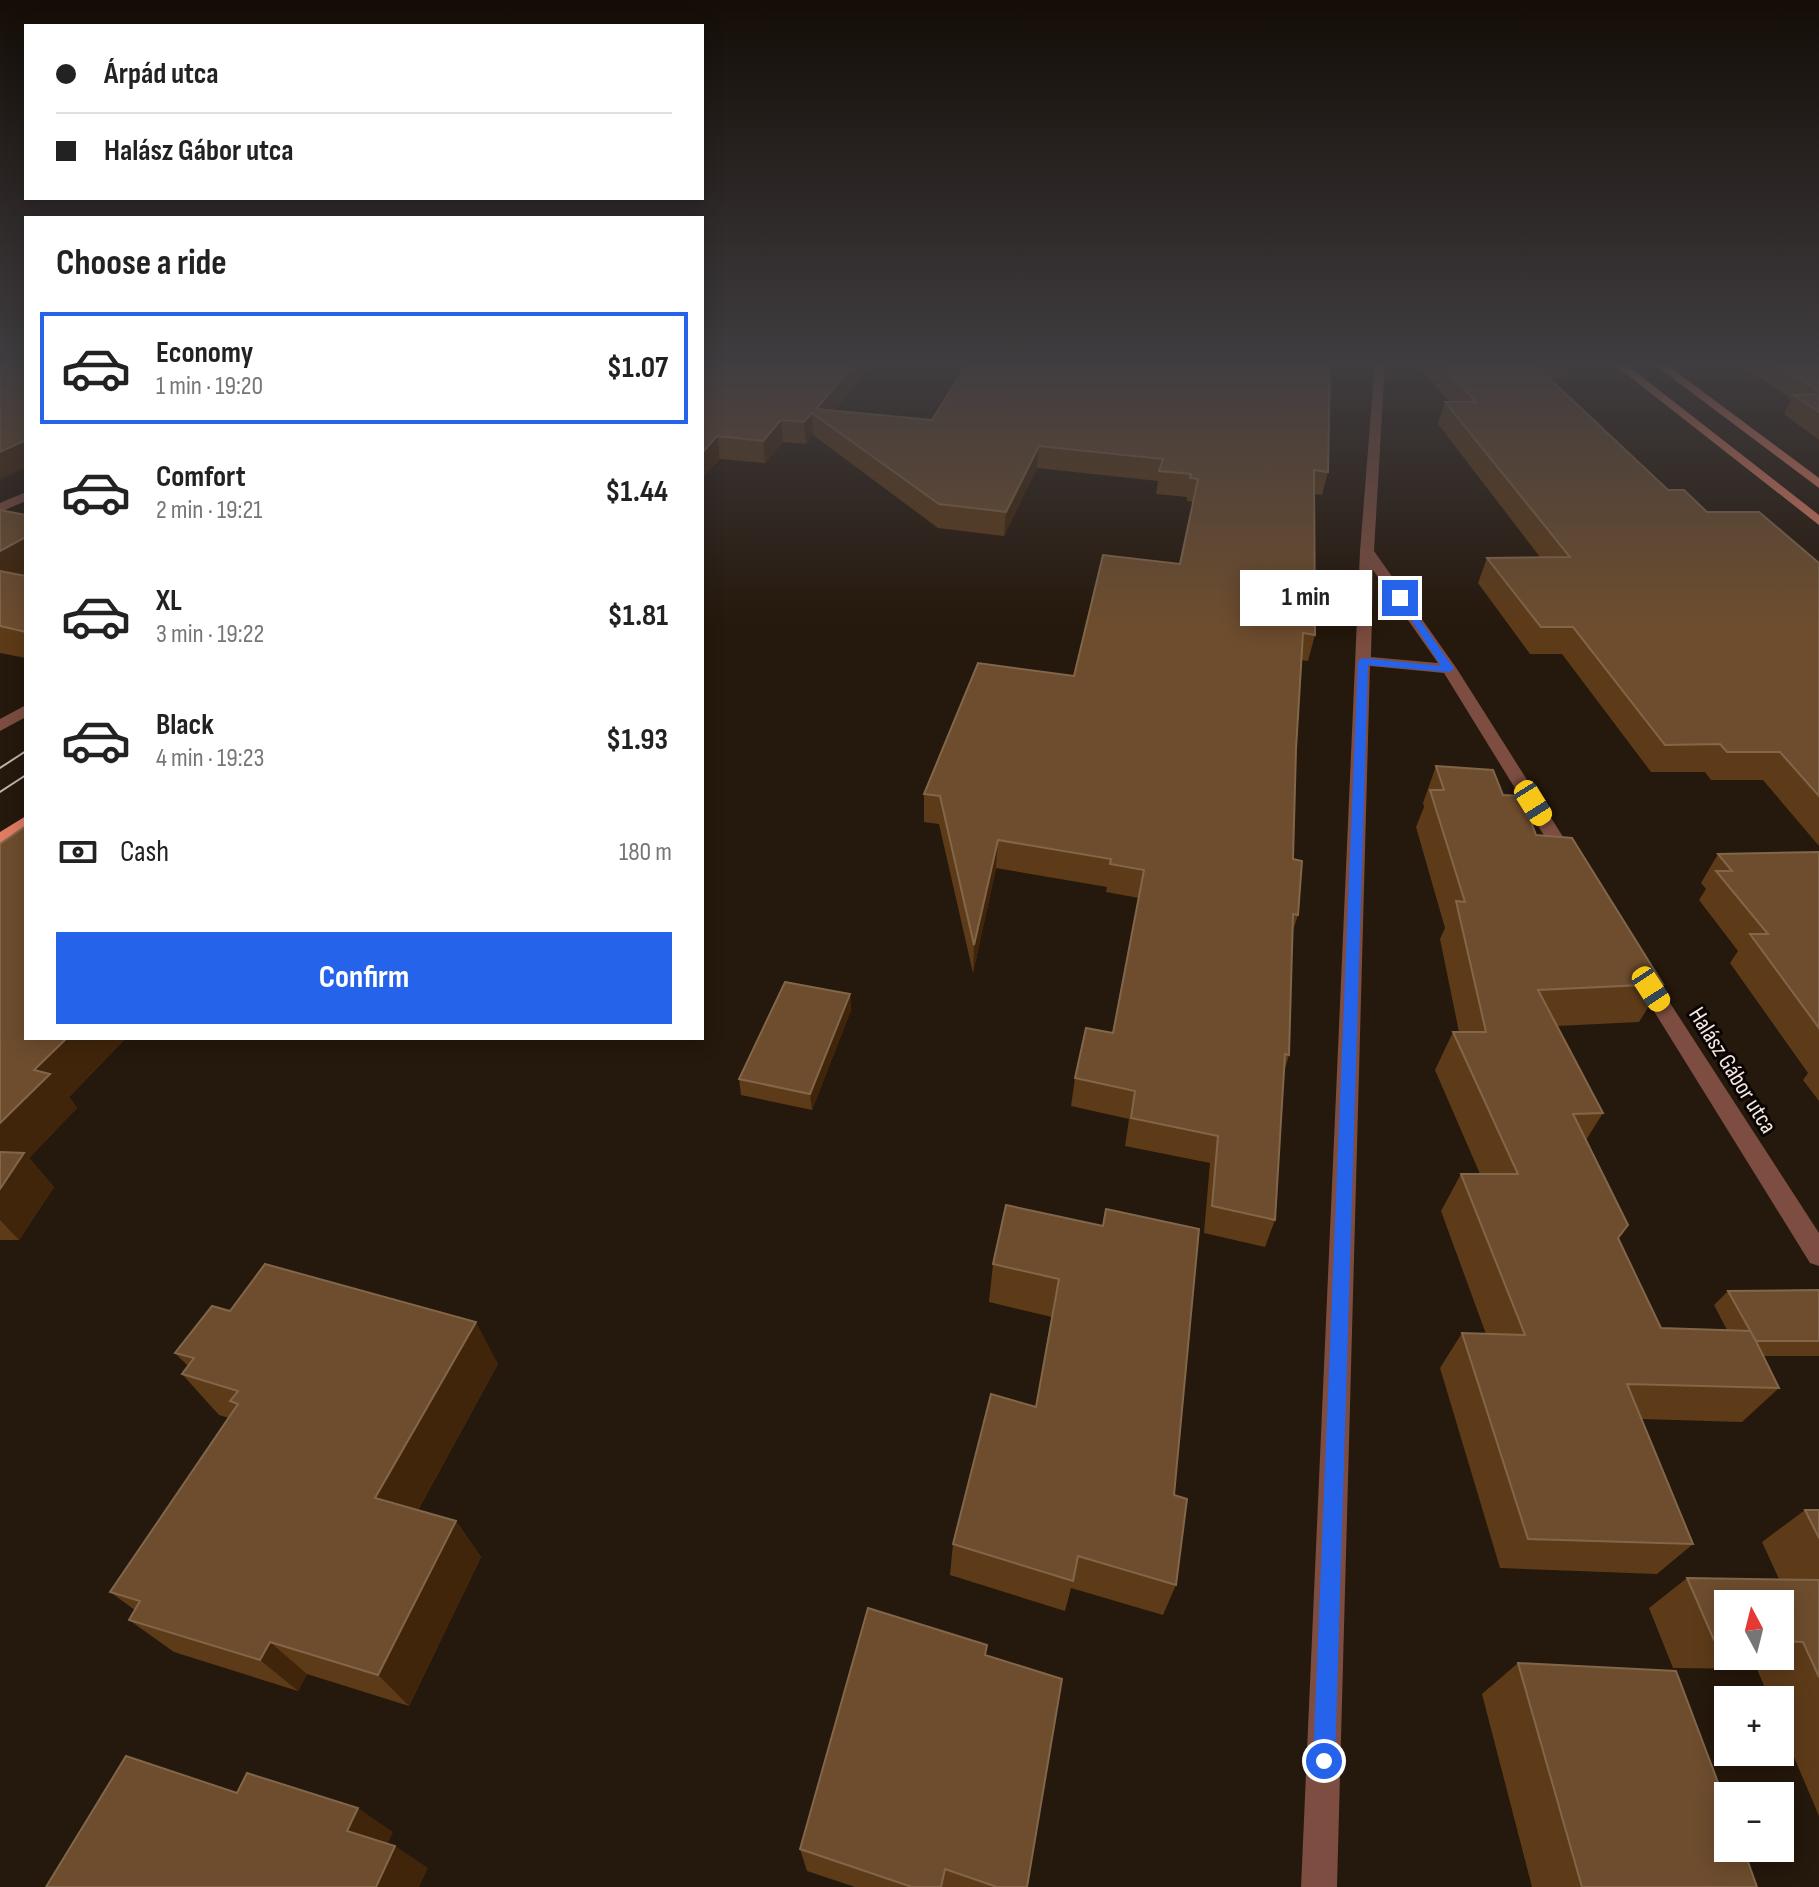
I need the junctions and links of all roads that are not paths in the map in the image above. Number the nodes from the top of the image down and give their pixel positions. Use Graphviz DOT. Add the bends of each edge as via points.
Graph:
graph roads {
  1 [pos="1374,450"];
  2 [pos="1728,450"];
  3 [pos="1774,450"];
  4 [pos="1819,484"];
  5 [pos="24,497"];
  6 [pos="0,509"];
  7 [pos="24,515"];
  8 [pos="1819,521"];
  9 [pos="1367,551"];
  10 [pos="1363,661"];
  11 [pos="1449,669"];
  12 [pos="24,711"];
  13 [pos="0,726"];
  14 [pos="24,823"];
  15 [pos="0,840"];
  16 [pos="1583,882"];
  17 [pos="1634,962"];
  18 [pos="1819,1255"];
  19 [pos="1319,1887"];
  1 -- 9 [label="street"];
  2 -- 8 [label="main road"];
  3 -- 4 [label="main road"];
  5 -- 6 [label="street"];
  6 -- 7 [label="street"];
  9 -- 10 [label="street"];
  9 -- 11 [label="street"];
  10 -- 11 [label="street"];
  10 -- 19 [label="street"];
  11 -- 16 [label="street"];
  12 -- 13 [label="street"];
  14 -- 15 [label="main road"];
  17 -- 18 [label="street, Halász Gábor utca"];
}
